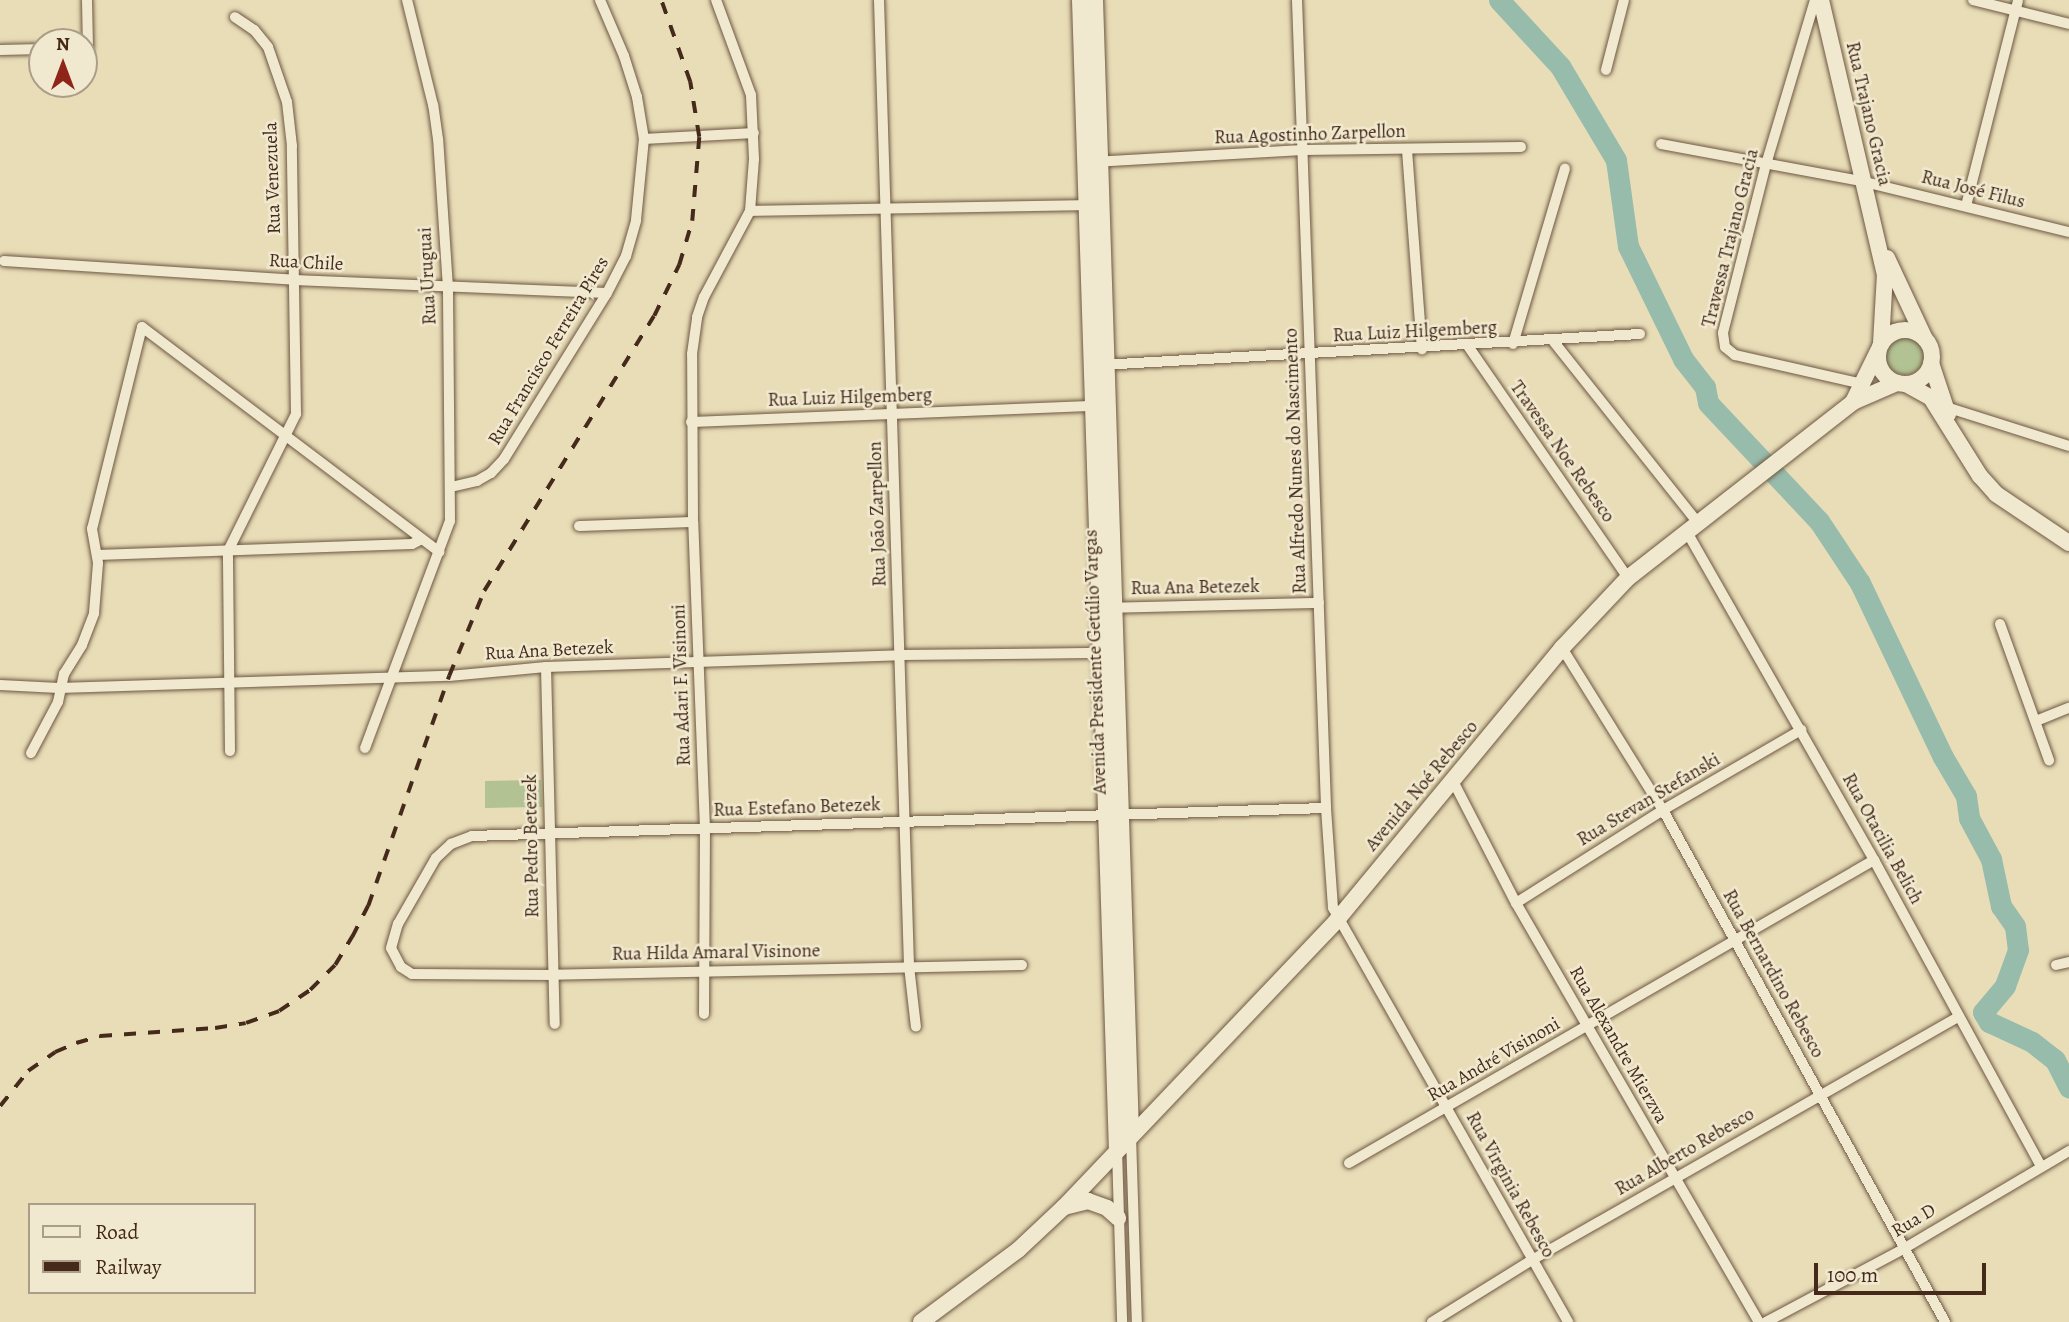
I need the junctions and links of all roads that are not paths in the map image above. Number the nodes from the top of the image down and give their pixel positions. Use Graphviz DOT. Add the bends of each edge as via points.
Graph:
graph roads {
  1 [pos="87,0"];
  2 [pos="407,0"];
  3 [pos="600,0"];
  4 [pos="716,0"];
  5 [pos="879,0"];
  6 [pos="1080,0"];
  7 [pos="1095,0"];
  8 [pos="1297,0"];
  9 [pos="1624,0"];
  10 [pos="1815,0"];
  11 [pos="1821,0"];
  12 [pos="1973,0"];
  13 [pos="2017,5"];
  14 [pos="235,17"];
  15 [pos="2069,24"];
  16 [pos="86,28"];
  17 [pos="28,49"];
  18 [pos="0,50"];
  19 [pos="1606,69"];
  20 [pos="754,133"];
  21 [pos="644,139"];
  22 [pos="1661,144"];
  23 [pos="1521,147"];
  24 [pos="1303,150"];
  25 [pos="1406,150"];
  26 [pos="1093,162"];
  27 [pos="1766,164"];
  28 [pos="1565,169"];
  29 [pos="1861,181"];
  30 [pos="1087,205"];
  31 [pos="1966,205"];
  32 [pos="885,210"];
  33 [pos="750,211"];
  34 [pos="2069,232"];
  35 [pos="1877,236"];
  36 [pos="4,261"];
  37 [pos="294,280"];
  38 [pos="448,288"];
  39 [pos="607,293"];
  40 [pos="1640,334"];
  41 [pos="1925,338"];
  42 [pos="1554,342"];
  43 [pos="1513,344"];
  44 [pos="1468,346"];
  45 [pos="1880,347"];
  46 [pos="1422,349"];
  47 [pos="1310,355"];
  48 [pos="1931,363"];
  49 [pos="1100,365"];
  50 [pos="1863,384"];
  51 [pos="1902,384"];
  52 [pos="1853,402"];
  53 [pos="1101,406"];
  54 [pos="1946,407"];
  55 [pos="892,414"];
  56 [pos="691,422"];
  57 [pos="283,436"];
  58 [pos="1958,439"];
  59 [pos="2069,446"];
  60 [pos="451,487"];
  61 [pos="693,522"];
  62 [pos="579,526"];
  63 [pos="1692,528"];
  64 [pos="422,540"];
  65 [pos="2069,543"];
  66 [pos="228,551"];
  67 [pos="439,552"];
  68 [pos="97,555"];
  69 [pos="1628,578"];
  70 [pos="1318,603"];
  71 [pos="1107,608"];
  72 [pos="2000,624"];
  73 [pos="1562,648"];
  74 [pos="1108,653"];
  75 [pos="900,655"];
  76 [pos="699,662"];
  77 [pos="546,667"];
  78 [pos="391,678"];
  79 [pos="229,683"];
  80 [pos="0,685"];
  81 [pos="59,688"];
  82 [pos="2069,708"];
  83 [pos="2036,721"];
  84 [pos="1801,730"];
  85 [pos="365,748"];
  86 [pos="230,751"];
  87 [pos="31,753"];
  88 [pos="2049,760"];
  89 [pos="1454,783"];
  90 [pos="1326,808"];
  91 [pos="1663,810"];
  92 [pos="1106,814"];
  93 [pos="1123,814"];
  94 [pos="905,821"];
  95 [pos="705,829"];
  96 [pos="549,834"];
  97 [pos="1874,860"];
  98 [pos="1516,903"];
  99 [pos="1337,920"];
  100 [pos="1735,939"];
  101 [pos="2069,961"];
  102 [pos="1022,965"];
  103 [pos="2056,965"];
  104 [pos="909,966"];
  105 [pos="706,971"];
  106 [pos="412,974"];
  107 [pos="553,975"];
  108 [pos="705,1014"];
  109 [pos="1958,1017"];
  110 [pos="555,1024"];
  111 [pos="916,1027"];
  112 [pos="1587,1027"];
  113 [pos="1819,1095"];
  114 [pos="1447,1107"];
  115 [pos="1131,1135"];
  116 [pos="1116,1150"];
  117 [pos="2069,1151"];
  118 [pos="1349,1163"];
  119 [pos="2041,1166"];
  120 [pos="1677,1178"];
  121 [pos="1065,1207"];
  122 [pos="1118,1218"];
  123 [pos="1905,1248"];
  124 [pos="1532,1260"];
  125 [pos="921,1322"];
  126 [pos="1122,1322"];
  127 [pos="1137,1322"];
  128 [pos="1432,1322"];
  129 [pos="1568,1322"];
  130 [pos="1759,1322"];
  131 [pos="1766,1322"];
  132 [pos="1945,1322"];
  1 -- 16 [label="street"];
  2 -- 38 [label="street, Rua Uruguai" via="438,139"];
  3 -- 21 [label="street, Rua Francisco Ferreira Pires" via="624,56"];
  4 -- 20 [label="street" via="751,95"];
  5 -- 32 [label="street, Rua João Zarpellon"];
  6 -- 26 [label="main road, Avenida Presidente Getúlio Vargas"];
  7 -- 26 [label="main road, Avenida Presidente Getúlio Vargas"];
  8 -- 24 [label="street, Rua Alfredo Nunes do Nascimento"];
  9 -- 19 [label="street"];
  10 -- 27 [label="street, Travessa Trajano Gracia"];
  11 -- 29 [label="main road, Rua Trajano Gracia"];
  12 -- 13 [label="street"];
  13 -- 15 [label="street"];
  13 -- 31 [label="street"];
  14 -- 37 [label="street, Rua Venezuela" via="268,47 287,102"];
  17 -- 18 [label="street"];
  20 -- 21 [label="street"];
  20 -- 33 [label="street"];
  21 -- 39 [label="street, Rua Francisco Ferreira Pires" via="636,220 626,256"];
  22 -- 27 [label="street, Rua José Filus"];
  23 -- 25 [label="street, Rua Agostinho Zarpellon"];
  24 -- 25 [label="street, Rua Agostinho Zarpellon"];
  24 -- 26 [label="street, Rua Agostinho Zarpellon"];
  24 -- 47 [label="street, Rua Alfredo Nunes do Nascimento"];
  25 -- 46 [label="street"];
  26 -- 30 [label="main road, Avenida Presidente Getúlio Vargas"];
  26 -- 49 [label="main road, Avenida Presidente Getúlio Vargas"];
  27 -- 29 [label="street, Rua José Filus"];
  27 -- 50 [label="street, Travessa Trajano Gracia" via="1723,333 1725,347 1735,355"];
  28 -- 43 [label="street"];
  29 -- 31 [label="street, Rua José Filus"];
  29 -- 35 [label="main road, Rua Trajano Gracia"];
  30 -- 32 [label="street"];
  30 -- 49 [label="main road, Avenida Presidente Getúlio Vargas"];
  31 -- 34 [label="street, Rua José Filus"];
  32 -- 33 [label="street"];
  32 -- 55 [label="street, Rua João Zarpellon"];
  33 -- 56 [label="street, Rua Adari F. Visinoni" via="697,317"];
  35 -- 41 [label="main road, Rua Trajano Gracia"];
  35 -- 45 [label="main road, Rua Trajano Gracia" via="1886,299"];
  36 -- 37 [label="street, Rua Chile"];
  37 -- 38 [label="street, Rua Chile"];
  37 -- 57 [label="street, Rua Venezuela" via="296,414"];
  38 -- 39 [label="street, Rua Chile"];
  38 -- 60 [label="street, Rua Uruguai"];
  39 -- 60 [label="street, Rua Francisco Ferreira Pires" via="504,460 477,481"];
  40 -- 42 [label="street, Rua Luiz Hilgemberg"];
  41 -- 45 [label="main road" via="1902,330 1886,336"];
  41 -- 48 [label="main road"];
  42 -- 43 [label="street, Rua Luiz Hilgemberg"];
  42 -- 63 [label="street, Rua Otacilia Belich"];
  43 -- 44 [label="street, Rua Luiz Hilgemberg"];
  44 -- 46 [label="street, Rua Luiz Hilgemberg"];
  44 -- 69 [label="street, Travessa Noe Rebesco"];
  45 -- 50 [label="main road, Rua Trajano Gracia"];
  45 -- 51 [label="main road" via="1884,374"];
  46 -- 47 [label="street, Rua Luiz Hilgemberg"];
  47 -- 49 [label="street, Rua Luiz Hilgemberg"];
  47 -- 70 [label="street, Rua Alfredo Nunes do Nascimento"];
  48 -- 51 [label="main road" via="1922,377"];
  48 -- 54 [label="main road"];
  49 -- 53 [label="main road, Avenida Presidente Getúlio Vargas"];
  50 -- 52 [label="main road, Rua Trajano Gracia"];
  51 -- 52 [label="main road"];
  51 -- 58 [label="main road" via="1931,398"];
  52 -- 63 [label="main road, Avenida Noé Rebesco"];
  53 -- 55 [label="street, Rua Luiz Hilgemberg"];
  53 -- 71 [label="main road, Avenida Presidente Getúlio Vargas"];
  54 -- 58 [label="main road"];
  54 -- 59 [label="street"];
  55 -- 56 [label="street, Rua Luiz Hilgemberg"];
  55 -- 75 [label="street, Rua João Zarpellon"];
  56 -- 61 [label="street, Rua Adari F. Visinoni"];
  57 -- 64 [label="street"];
  57 -- 66 [label="street, Rua Venezuela"];
  57 -- 68 [label="street" via="142,327 92,529"];
  58 -- 65 [label="main road" via="1996,494"];
  60 -- 67 [label="street, Rua Uruguai" via="450,521"];
  61 -- 62 [label="street"];
  61 -- 76 [label="street, Rua Adari F. Visinoni"];
  63 -- 69 [label="main road, Avenida Noé Rebesco"];
  63 -- 84 [label="street, Rua Otacilia Belich"];
  64 -- 66 [label="street"];
  64 -- 67 [label="street"];
  66 -- 68 [label="street"];
  66 -- 79 [label="street"];
  67 -- 78 [label="street, Rua Uruguai"];
  68 -- 81 [label="street" via="94,613"];
  69 -- 73 [label="main road, Avenida Noé Rebesco"];
  70 -- 71 [label="street, Rua Ana Betezek"];
  70 -- 90 [label="street, Rua Alfredo Nunes do Nascimento"];
  71 -- 74 [label="main road, Avenida Presidente Getúlio Vargas"];
  72 -- 83 [label="street"];
  73 -- 89 [label="main road, Avenida Noé Rebesco"];
  73 -- 91 [label="street, Rua Bernardino Rebesco"];
  74 -- 75 [label="street, Rua Ana Betezek"];
  74 -- 92 [label="main road, Avenida Presidente Getúlio Vargas"];
  74 -- 93 [label="main road, Avenida Presidente Getúlio Vargas"];
  75 -- 76 [label="street, Rua Ana Betezek"];
  75 -- 94 [label="street, Rua João Zarpellon"];
  76 -- 77 [label="street, Rua Ana Betezek"];
  76 -- 95 [label="street, Rua Adari F. Visinoni"];
  77 -- 78 [label="street, Rua Ana Betezek"];
  77 -- 96 [label="street, Rua Pedro Betezek"];
  78 -- 79 [label="street, Rua Ana Betezek"];
  78 -- 85 [label="street, Rua Uruguai"];
  79 -- 81 [label="street, Rua Ana Betezek"];
  79 -- 86 [label="street"];
  80 -- 81 [label="street, Rua Ana Betezek"];
  81 -- 87 [label="street" via="58,702"];
  82 -- 83 [label="street"];
  83 -- 88 [label="street"];
  84 -- 91 [label="street, Rua Stevan Stefanski"];
  84 -- 97 [label="street, Rua Otacilia Belich"];
  89 -- 98 [label="street, Rua Alexandre Mierzva"];
  89 -- 99 [label="main road, Avenida Noé Rebesco"];
  90 -- 93 [label="street, Rua Estefano Betezek"];
  90 -- 99 [label="street, Rua Alfredo Nunes do Nascimento"];
  91 -- 98 [label="street, Rua Stevan Stefanski"];
  91 -- 100 [label="street, Rua Bernardino Rebesco"];
  92 -- 93 [label="street, Rua Estefano Betezek"];
  92 -- 94 [label="street, Rua Estefano Betezek"];
  92 -- 116 [label="main road, Avenida Presidente Getúlio Vargas"];
  93 -- 115 [label="main road, Avenida Presidente Getúlio Vargas"];
  94 -- 95 [label="street, Rua Estefano Betezek"];
  94 -- 104 [label="street, Rua João Zarpellon"];
  95 -- 96 [label="street, Rua Estefano Betezek"];
  95 -- 105 [label="street, Rua Adari F. Visinoni"];
  96 -- 106 [label="street, Rua Estefano Betezek" via="472,836 451,844 436,858 398,924 391,948 401,967"];
  96 -- 107 [label="street, Rua Pedro Betezek"];
  97 -- 100 [label="street, Rua André Visinoni"];
  97 -- 109 [label="street, Rua Otacilia Belich"];
  98 -- 112 [label="street, Rua Alexandre Mierzva"];
  99 -- 114 [label="street, Rua Virginia Rebesco"];
  99 -- 115 [label="main road, Avenida Noé Rebesco"];
  100 -- 112 [label="street, Rua André Visinoni"];
  100 -- 113 [label="street, Rua Bernardino Rebesco"];
  101 -- 103 [label="street"];
  102 -- 104 [label="street, Rua Hilda Amaral Visinone"];
  104 -- 105 [label="street, Rua Hilda Amaral Visinone"];
  104 -- 111 [label="street, Rua João Zarpellon"];
  105 -- 107 [label="street, Rua Hilda Amaral Visinone"];
  105 -- 108 [label="street, Rua Adari F. Visinoni"];
  106 -- 107 [label="street, Rua Hilda Amaral Visinone"];
  107 -- 110 [label="street, Rua Pedro Betezek"];
  109 -- 113 [label="street, Rua Alberto Rebesco"];
  109 -- 119 [label="street, Rua Otacilia Belich"];
  112 -- 114 [label="street, Rua André Visinoni"];
  112 -- 120 [label="street, Rua Alexandre Mierzva"];
  113 -- 120 [label="street, Rua Alberto Rebesco"];
  113 -- 123 [label="street, Rua Bernardino Rebesco"];
  114 -- 118 [label="street, Rua André Visinoni"];
  114 -- 124 [label="street, Rua Virginia Rebesco"];
  115 -- 116 [label="main road, Avenida Noé Rebesco"];
  115 -- 127 [label="street, Avenida Presidente Getúlio Vargas"];
  116 -- 121 [label="main road, Avenida Noé Rebesco"];
  116 -- 122 [label="street, Avenida Presidente Getúlio Vargas"];
  117 -- 119 [label="street, Rua D"];
  119 -- 123 [label="street, Rua D"];
  120 -- 124 [label="street, Rua Alberto Rebesco"];
  120 -- 130 [label="street, Rua Alexandre Mierzva"];
  121 -- 122 [label="main road" via="1088,1201"];
  121 -- 125 [label="main road, Avenida Noé Rebesco" via="1018,1250"];
  122 -- 126 [label="street, Avenida Presidente Getúlio Vargas"];
  123 -- 131 [label="street, Rua D"];
  123 -- 132 [label="street, Rua Bernardino Rebesco"];
  124 -- 128 [label="street, Rua Alberto Rebesco"];
  124 -- 129 [label="street, Rua Virginia Rebesco"];
}
